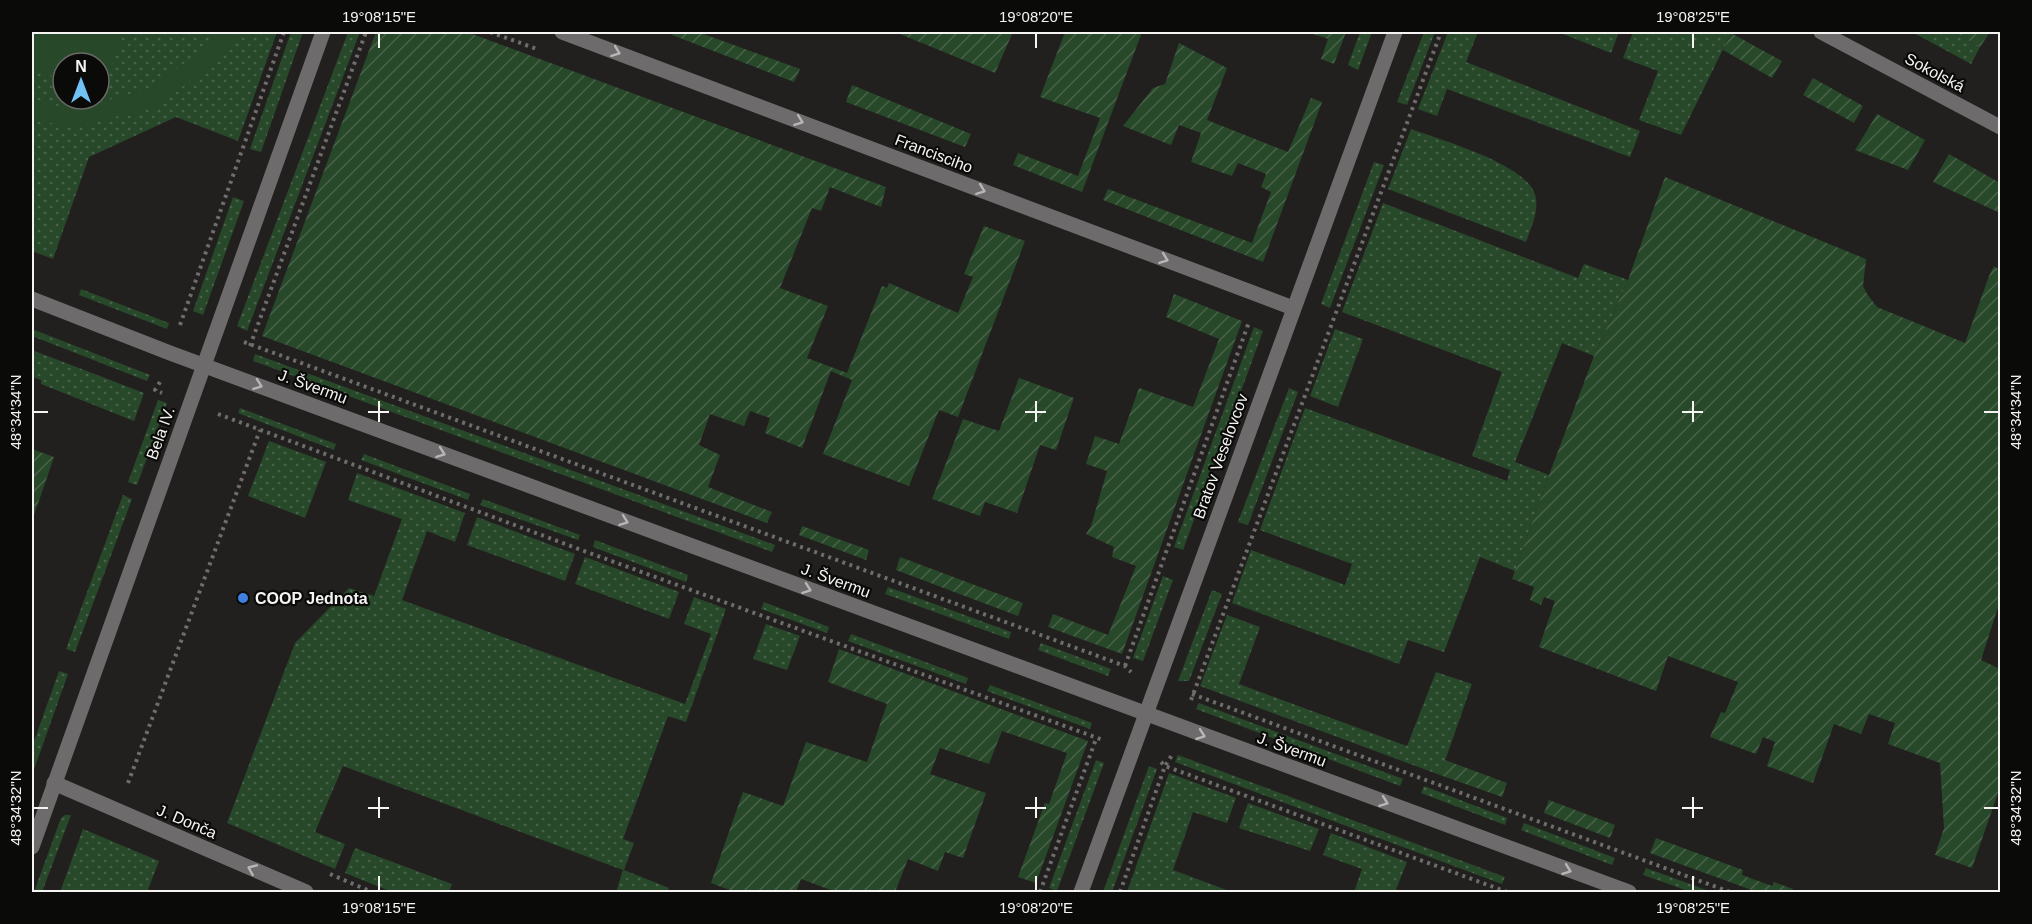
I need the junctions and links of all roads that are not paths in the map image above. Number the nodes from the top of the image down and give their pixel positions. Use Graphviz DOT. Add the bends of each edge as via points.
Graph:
graph roads {
  1 [pos="324,32"];
  2 [pos="562,32"];
  3 [pos="1395,32"];
  4 [pos="1821,32"];
  5 [pos="2001,128"];
  6 [pos="32,299"];
  7 [pos="1293,308"];
  8 [pos="203,365"];
  9 [pos="1146,714"];
  10 [pos="54,783"];
  11 [pos="32,847"];
  12 [pos="306,892"];
  13 [pos="1081,892"];
  14 [pos="1629,892"];
  1 -- 8 [label="street, Bela IV."];
  2 -- 7 [label="street, Francisciho, one-way"];
  3 -- 7 [label="street, Bratov Veselovcov"];
  4 -- 5 [label="street, Sokolská"];
  6 -- 8 [label="street, J. Švermu"];
  7 -- 9 [label="street, Bratov Veselovcov"];
  8 -- 9 [label="street, J. Švermu, one-way"];
  8 -- 10 [label="street, Bela IV."];
  9 -- 13 [label="street, Bratov Veselovcov"];
  9 -- 14 [label="street, J. Švermu, one-way"];
  10 -- 11 [label="street, Bela IV."];
  12 -- 10 [label="street, J. Donča, one-way"];
}
